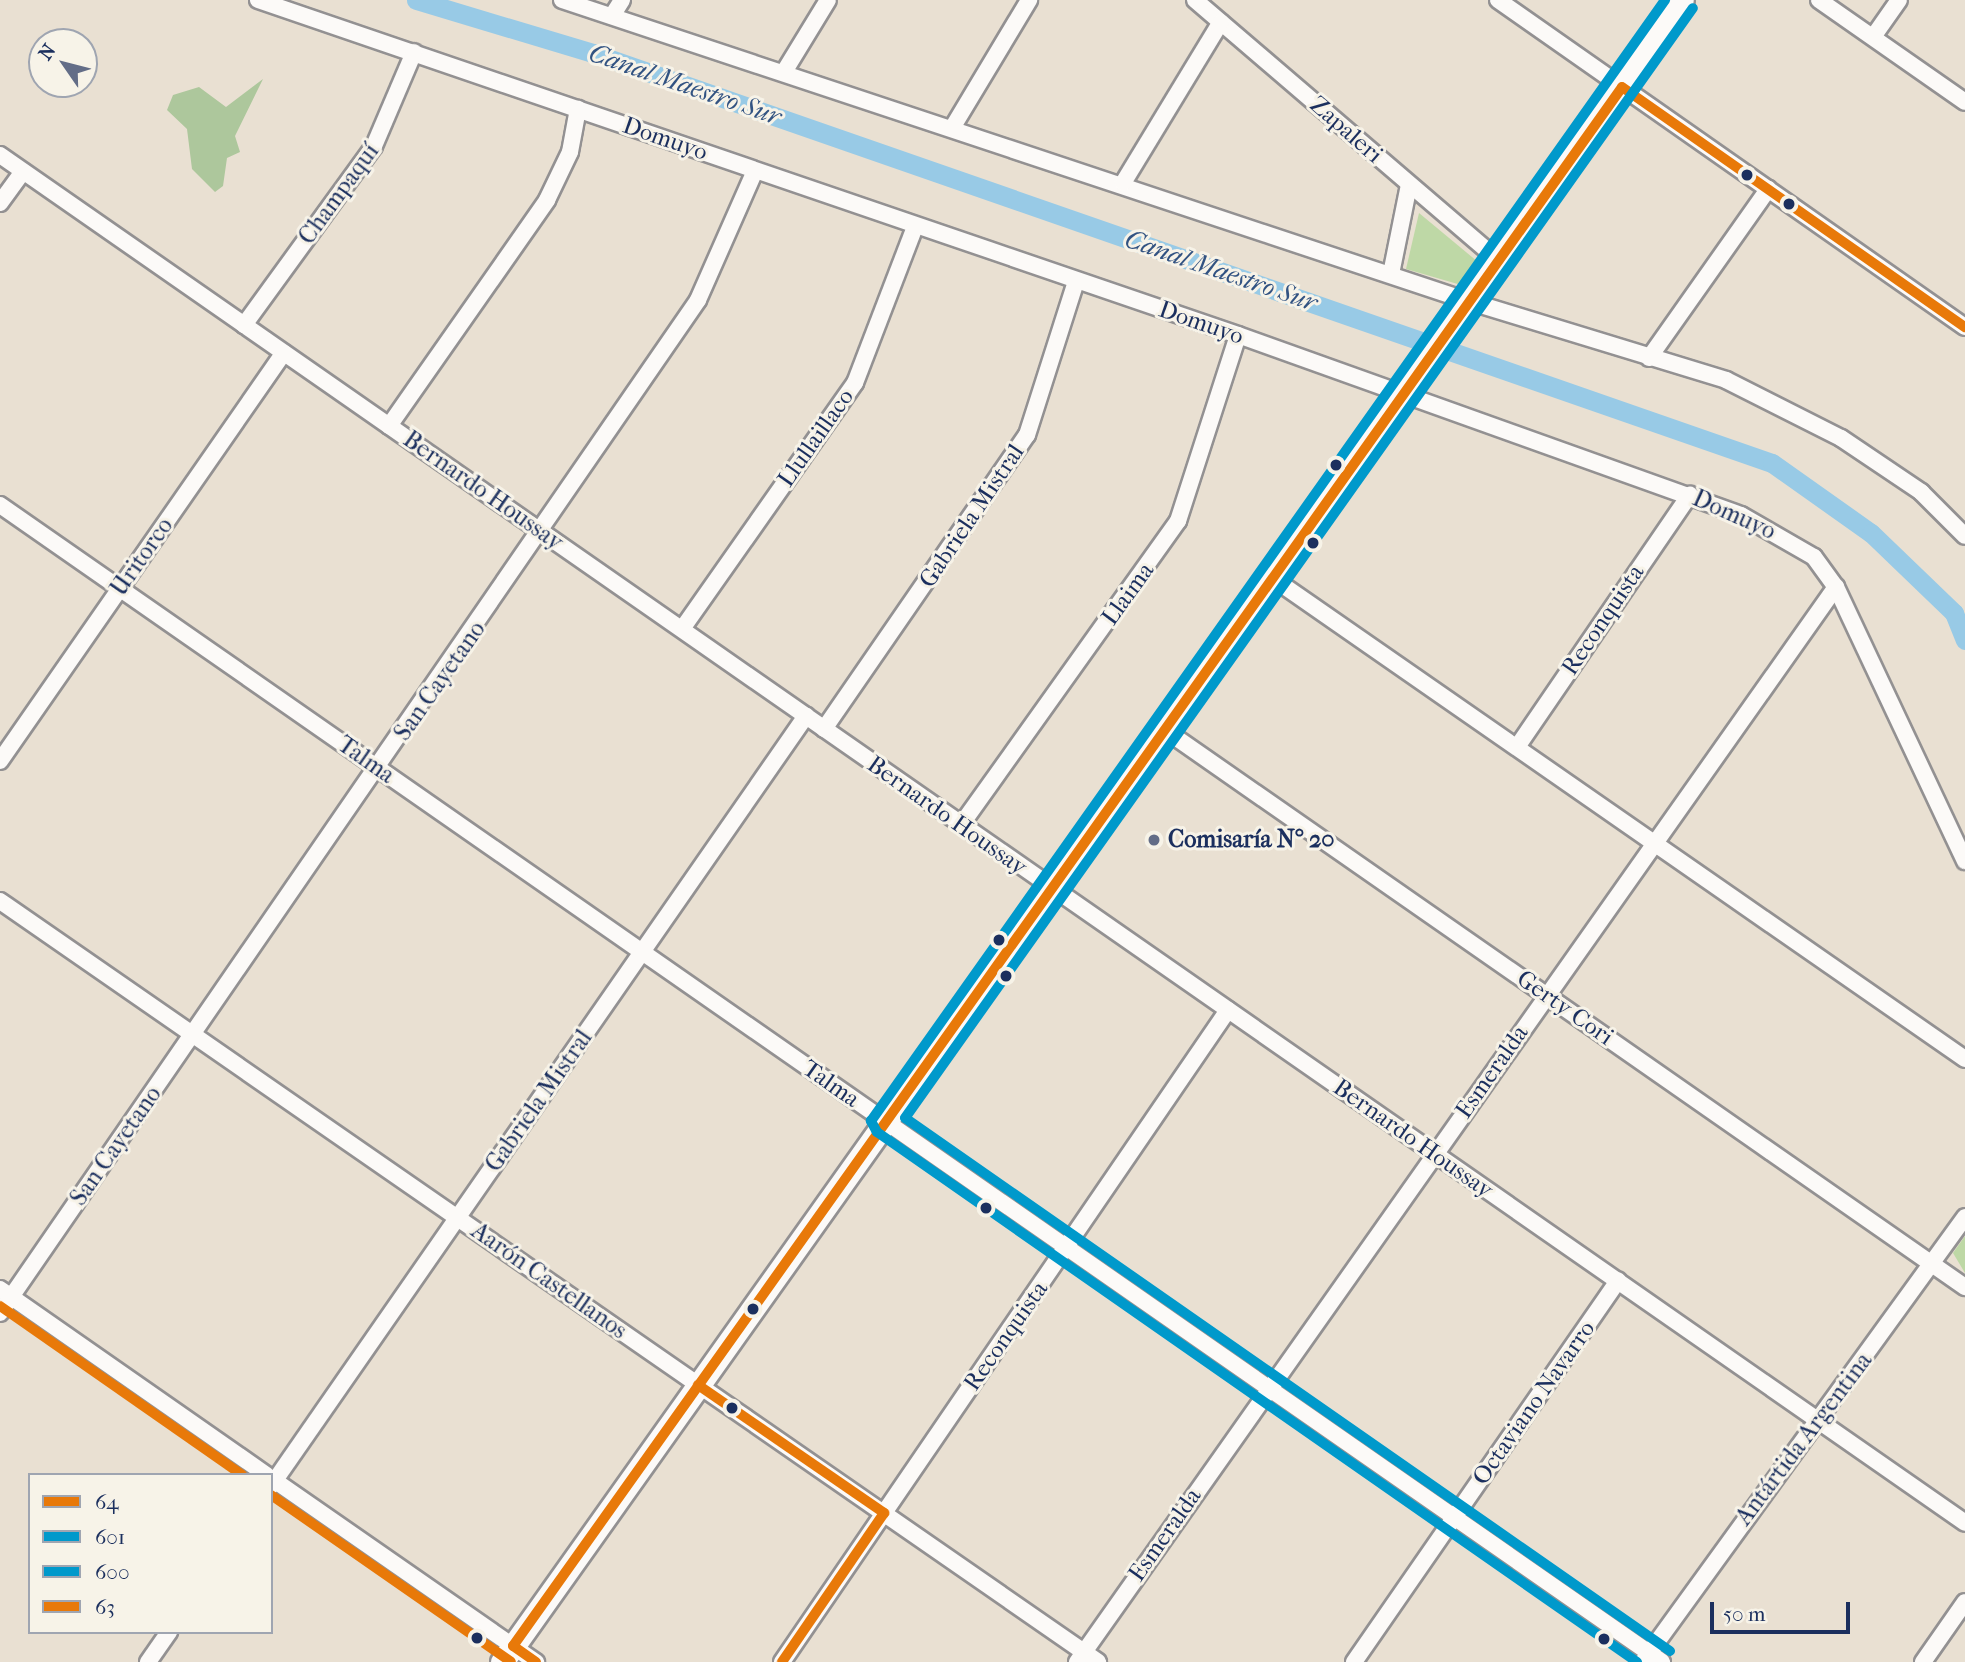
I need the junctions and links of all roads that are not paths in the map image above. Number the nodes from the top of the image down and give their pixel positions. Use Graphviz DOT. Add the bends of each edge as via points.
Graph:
graph roads {
  1 [pos="258,0"];
  2 [pos="562,0"];
  3 [pos="622,0"];
  4 [pos="828,0"];
  5 [pos="1028,0"];
  6 [pos="1195,0"];
  7 [pos="1498,0"];
  8 [pos="1682,0"];
  9 [pos="1819,0"];
  10 [pos="1899,0"];
  11 [pos="612,16"];
  12 [pos="1221,22"];
  13 [pos="1873,37"];
  14 [pos="414,52"];
  15 [pos="784,72"];
  16 [pos="1622,86"];
  17 [pos="1965,102"];
  18 [pos="578,109"];
  19 [pos="954,125"];
  20 [pos="0,155"];
  21 [pos="23,171"];
  22 [pos="755,171"];
  23 [pos="1123,183"];
  24 [pos="1409,185"];
  25 [pos="1768,189"];
  26 [pos="0,203"];
  27 [pos="915,227"];
  28 [pos="1497,260"];
  29 [pos="1391,274"];
  30 [pos="1076,281"];
  31 [pos="1468,301"];
  32 [pos="244,325"];
  33 [pos="1965,327"];
  34 [pos="1238,335"];
  35 [pos="284,353"];
  36 [pos="1649,358"];
  37 [pos="1403,392"];
  38 [pos="389,426"];
  39 [pos="1690,494"];
  40 [pos="0,505"];
  41 [pos="541,531"];
  42 [pos="1965,536"];
  43 [pos="1271,577"];
  44 [pos="1836,587"];
  45 [pos="120,589"];
  46 [pos="682,629"];
  47 [pos="806,716"];
  48 [pos="824,729"];
  49 [pos="1165,730"];
  50 [pos="1517,747"];
  51 [pos="0,761"];
  52 [pos="379,769"];
  53 [pos="961,825"];
  54 [pos="1656,841"];
  55 [pos="1965,861"];
  56 [pos="1051,888"];
  57 [pos="0,901"];
  58 [pos="643,953"];
  59 [pos="1547,995"];
  60 [pos="1228,1010"];
  61 [pos="194,1035"];
  62 [pos="1965,1059"];
  63 [pos="885,1121"];
  64 [pos="1434,1153"];
  65 [pos="1965,1217"];
  66 [pos="457,1218"];
  67 [pos="1067,1248"];
  68 [pos="1933,1265"];
  69 [pos="1618,1281"];
  70 [pos="1965,1287"];
  71 [pos="6,1293"];
  72 [pos="0,1313"];
  73 [pos="698,1385"];
  74 [pos="1268,1388"];
  75 [pos="1817,1420"];
  76 [pos="261,1473"];
  77 [pos="273,1477"];
  78 [pos="273,1481"];
  79 [pos="884,1513"];
  80 [pos="1454,1518"];
  81 [pos="1965,1523"];
  82 [pos="1965,1602"];
  83 [pos="168,1634"];
  84 [pos="507,1654"];
  85 [pos="1080,1657"];
  86 [pos="1651,1659"];
  87 [pos="148,1662"];
  88 [pos="536,1662"];
  89 [pos="782,1662"];
  90 [pos="1098,1662"];
  91 [pos="1354,1662"];
  92 [pos="1923,1662"];
  1 -- 14 [label="street, Domuyo"];
  2 -- 11 [label="street"];
  3 -- 11 [label="street"];
  4 -- 15 [label="street"];
  5 -- 19 [label="street"];
  6 -- 12 [label="street, Zapaleri"];
  7 -- 16 [label="street"];
  8 -- 16 [label="main road"];
  9 -- 13 [label="street"];
  10 -- 13 [label="street"];
  11 -- 15 [label="street"];
  12 -- 23 [label="street"];
  12 -- 24 [label="street, Zapaleri"];
  13 -- 17 [label="street"];
  14 -- 18 [label="street, Domuyo"];
  14 -- 32 [label="street, Champaquí" via="374,146"];
  15 -- 19 [label="street"];
  16 -- 25 [label="street"];
  16 -- 28 [label="main road"];
  18 -- 22 [label="street, Domuyo"];
  18 -- 38 [label="street" via="570,152 547,200"];
  19 -- 23 [label="street"];
  20 -- 21 [label="street, Bernardo Houssay"];
  21 -- 26 [label="street"];
  21 -- 32 [label="street, Bernardo Houssay"];
  22 -- 27 [label="street, Domuyo"];
  22 -- 41 [label="street, San Cayetano" via="698,300 555,500"];
  23 -- 29 [label="street"];
  24 -- 28 [label="street, Zapaleri"];
  24 -- 29 [label="street"];
  25 -- 33 [label="street"];
  25 -- 36 [label="street"];
  27 -- 30 [label="street, Domuyo"];
  27 -- 46 [label="street, Llullaillaco" via="855,383"];
  28 -- 31 [label="main road"];
  29 -- 31 [label="street"];
  30 -- 34 [label="street, Domuyo"];
  30 -- 48 [label="street, Gabriela Mistral" via="1027,435"];
  31 -- 36 [label="street"];
  31 -- 37 [label="main road"];
  32 -- 35 [label="street, Bernardo Houssay"];
  34 -- 37 [label="street, Domuyo"];
  34 -- 53 [label="street, Llaima" via="1178,521"];
  35 -- 38 [label="street, Bernardo Houssay"];
  35 -- 45 [label="street, Uritorco"];
  36 -- 42 [label="street" via="1726,380 1808,418 1921,492"];
  37 -- 39 [label="street, Domuyo"];
  37 -- 43 [label="main road"];
  38 -- 41 [label="street, Bernardo Houssay"];
  39 -- 44 [label="street, Domuyo" via="1794,543"];
  39 -- 50 [label="street, Reconquista"];
  40 -- 45 [label="street, Talma"];
  41 -- 46 [label="street, Bernardo Houssay"];
  41 -- 52 [label="street, San Cayetano"];
  43 -- 49 [label="main road"];
  43 -- 50 [label="street"];
  44 -- 54 [label="street, Esmeralda"];
  44 -- 55 [label="street, Domuyo"];
  45 -- 51 [label="street, Uritorco"];
  45 -- 52 [label="street, Talma"];
  46 -- 47 [label="street, Bernardo Houssay"];
  47 -- 48 [label="street, Bernardo Houssay"];
  47 -- 58 [label="street, Gabriela Mistral"];
  48 -- 53 [label="street, Bernardo Houssay"];
  49 -- 56 [label="main road"];
  49 -- 59 [label="street, Gerty Cori"];
  50 -- 54 [label="street"];
  52 -- 58 [label="street, Talma"];
  52 -- 61 [label="street, San Cayetano"];
  53 -- 56 [label="street, Bernardo Houssay"];
  54 -- 59 [label="street, Esmeralda"];
  54 -- 62 [label="street"];
  56 -- 60 [label="street, Bernardo Houssay"];
  56 -- 63 [label="main road"];
  57 -- 61 [label="street, Aarón Castellanos"];
  58 -- 63 [label="street, Talma"];
  58 -- 66 [label="street, Gabriela Mistral"];
  59 -- 64 [label="street, Esmeralda"];
  59 -- 68 [label="street, Gerty Cori"];
  60 -- 64 [label="street, Bernardo Houssay"];
  60 -- 67 [label="street, Reconquista"];
  61 -- 66 [label="street, Aarón Castellanos"];
  61 -- 71 [label="street, San Cayetano"];
  63 -- 67 [label="street, Talma"];
  63 -- 73 [label="main road"];
  64 -- 69 [label="street, Bernardo Houssay"];
  64 -- 74 [label="street, Esmeralda"];
  65 -- 68 [label="street, Antártida Argentina"];
  66 -- 73 [label="street, Aarón Castellanos"];
  66 -- 77 [label="street, Gabriela Mistral"];
  67 -- 74 [label="street, Talma"];
  67 -- 79 [label="street, Reconquista"];
  68 -- 70 [label="street, Gerty Cori"];
  68 -- 75 [label="street, Antártida Argentina"];
  69 -- 75 [label="street, Bernardo Houssay"];
  69 -- 80 [label="street, Octaviano Navarro"];
  71 -- 72 [label="street, San Cayetano"];
  71 -- 76 [label="street"];
  73 -- 79 [label="street, Aarón Castellanos"];
  73 -- 84 [label="main road"];
  74 -- 80 [label="street, Talma"];
  74 -- 85 [label="street, Esmeralda"];
  75 -- 81 [label="street, Bernardo Houssay"];
  75 -- 86 [label="street, Antártida Argentina"];
  78 -- 84 [label="street"];
  79 -- 85 [label="street, Aarón Castellanos"];
  79 -- 89 [label="street, Reconquista"];
  80 -- 86 [label="street, Talma"];
  80 -- 91 [label="street, Octaviano Navarro"];
  82 -- 92 [label="street"];
  83 -- 87 [label="street"];
  84 -- 88 [label="street"];
  85 -- 90 [label="street, Aarón Castellanos"];
}
